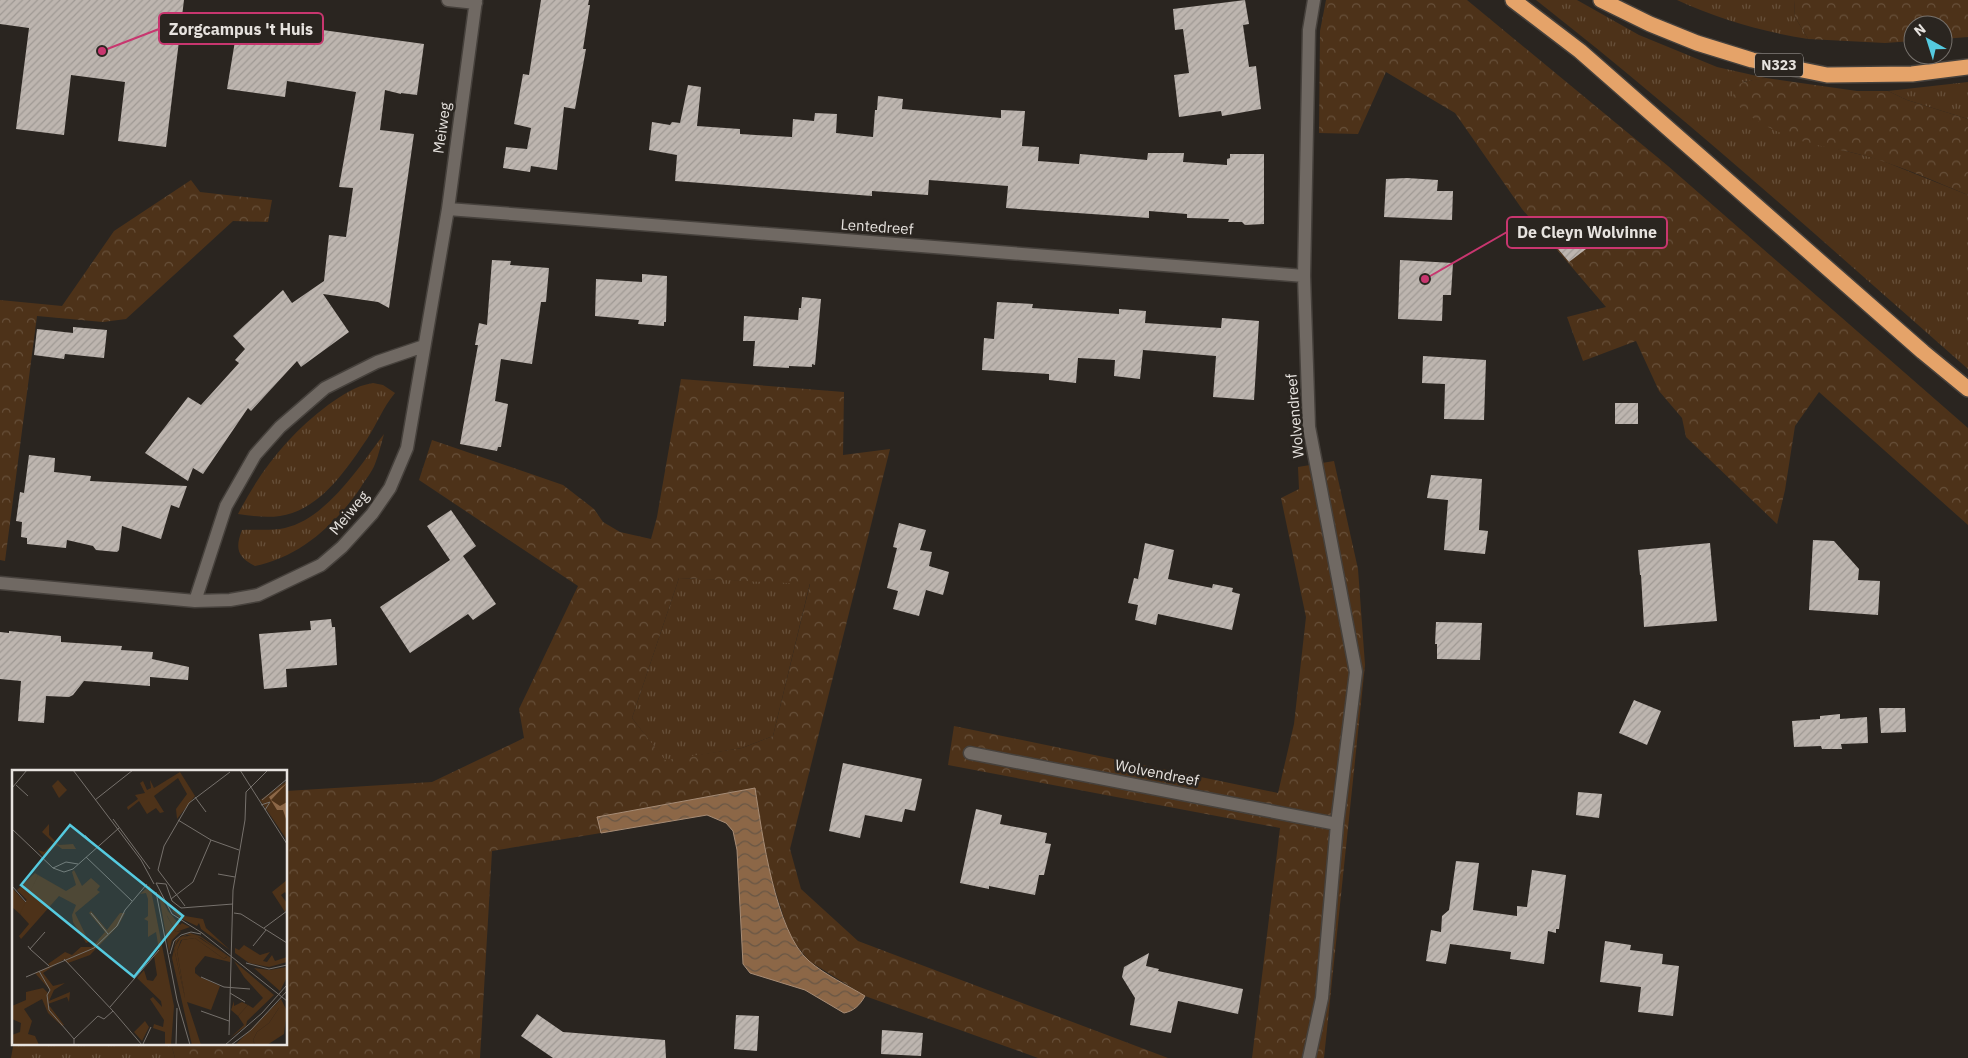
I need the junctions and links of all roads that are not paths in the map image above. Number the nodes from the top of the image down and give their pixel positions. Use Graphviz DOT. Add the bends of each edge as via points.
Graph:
graph roads {
  1 [pos="448,0"];
  2 [pos="1314,0"];
  3 [pos="1513,0"];
  4 [pos="1601,0"];
  5 [pos="476,1"];
  6 [pos="1968,67"];
  7 [pos="448,209"];
  8 [pos="1304,276"];
  9 [pos="424,346"];
  10 [pos="1968,389"];
  11 [pos="0,583"];
  12 [pos="195,601"];
  13 [pos="970,753"];
  14 [pos="1337,824"];
  15 [pos="1309,1058"];
  1 -- 5 [label="street, Meiweg"];
  2 -- 8 [label="street, Wolvendreef" via="1308,30"];
  3 -- 10 [label="highway" via="1580,51"];
  4 -- 6 [label="highway, N323" via="1697,43 1752,60 1827,75 1912,74"];
  5 -- 7 [label="street, Meiweg"];
  7 -- 8 [label="street, Lentedreef"];
  7 -- 9 [label="street, Meiweg"];
  8 -- 14 [label="street, Wolvendreef" via="1309,427 1356,672"];
  9 -- 12 [label="street" via="377,362 325,388 280,427 255,455 226,506"];
  9 -- 12 [label="street, Meiweg" via="407,448 390,488 372,514 342,547 320,565 258,595"];
  11 -- 12 [label="street, Meiweg"];
  13 -- 14 [label="street, Wolvendreef"];
  14 -- 15 [label="street, Wolvendreef" via="1322,998"];
}
